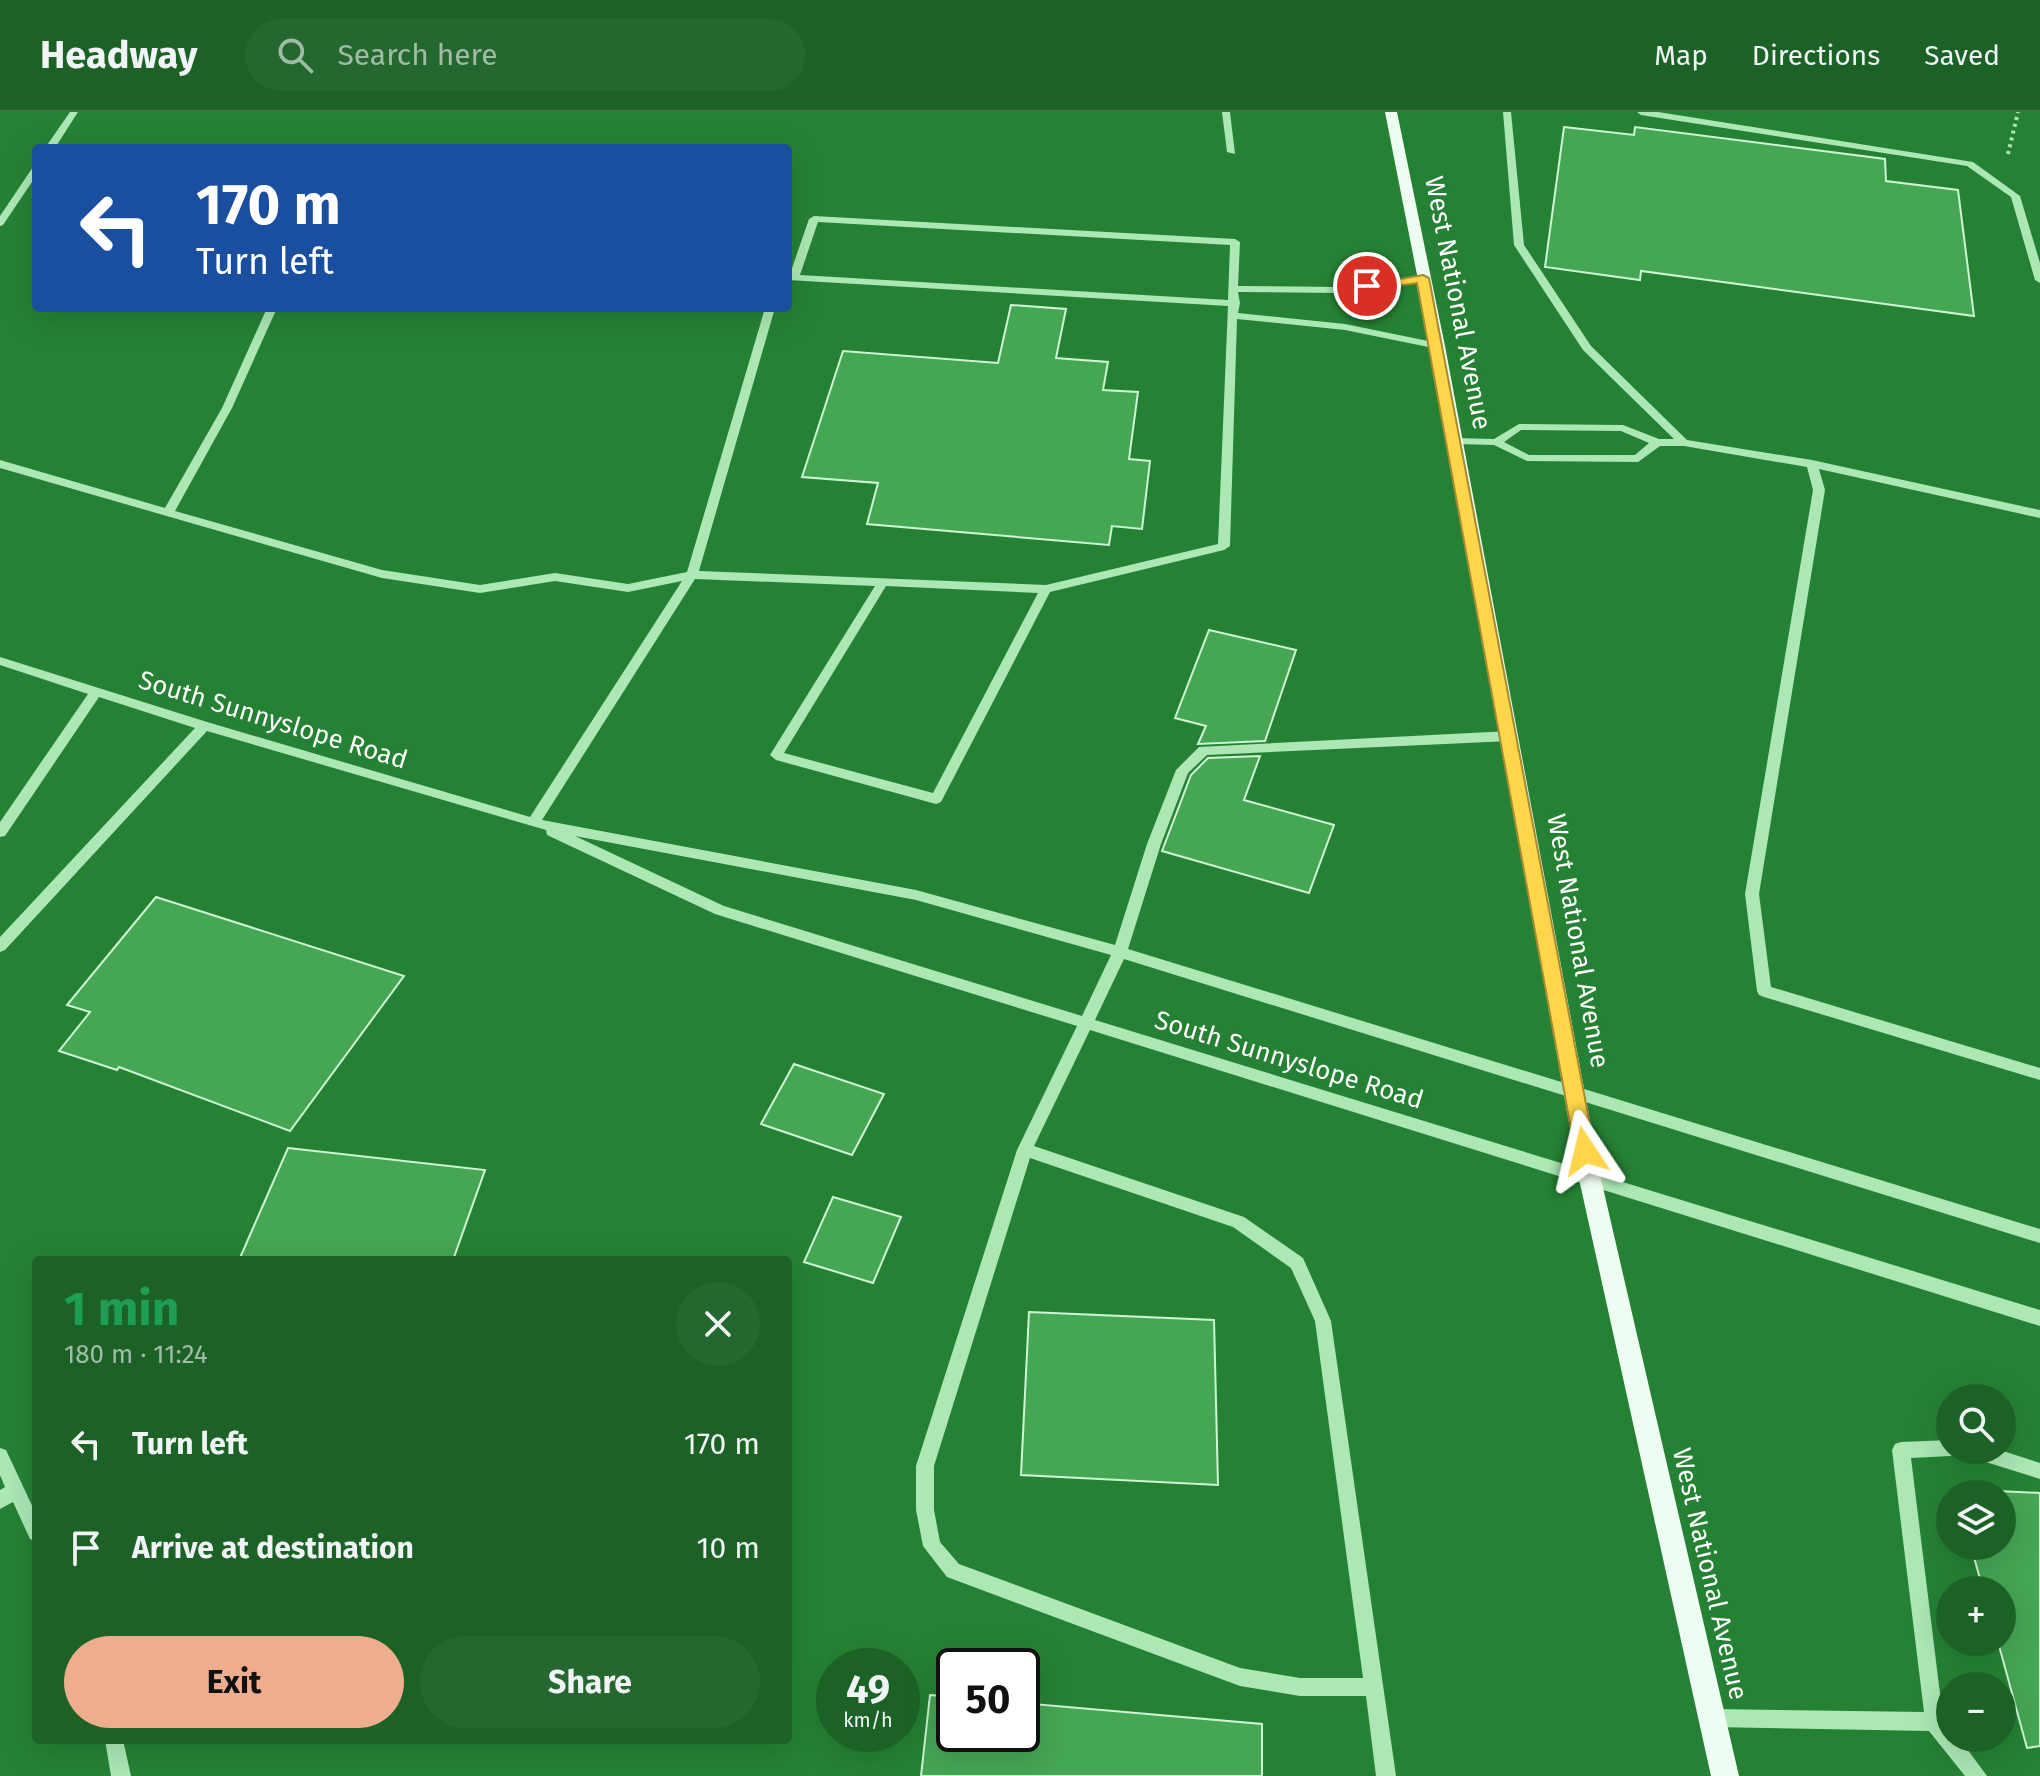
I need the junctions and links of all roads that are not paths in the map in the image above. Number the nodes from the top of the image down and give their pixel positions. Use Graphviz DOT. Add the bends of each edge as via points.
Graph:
graph roads {
  1 [pos="74,112"];
  2 [pos="1226,112"];
  3 [pos="1391,112"];
  4 [pos="1507,112"];
  5 [pos="1641,112"];
  6 [pos="53,144"];
  7 [pos="1232,152"];
  8 [pos="32,175"];
  9 [pos="0,223"];
  10 [pos="792,275"];
  11 [pos="792,278"];
  12 [pos="1423,278"];
  13 [pos="2040,280"];
  14 [pos="1235,289"];
  15 [pos="1234,310"];
  16 [pos="270,312"];
  17 [pos="769,312"];
  18 [pos="1438,346"];
  19 [pos="1455,441"];
  20 [pos="1496,442"];
  21 [pos="1657,442"];
  22 [pos="1684,443"];
  23 [pos="0,464"];
  24 [pos="1812,464"];
  25 [pos="169,511"];
  26 [pos="2040,514"];
  27 [pos="692,575"];
  28 [pos="883,582"];
  29 [pos="1046,589"];
  30 [pos="0,661"];
  31 [pos="96,692"];
  32 [pos="204,726"];
  33 [pos="1510,736"];
  34 [pos="533,823"];
  35 [pos="0,832"];
  36 [pos="0,946"];
  37 [pos="1120,952"];
  38 [pos="1089,1023"];
  39 [pos="2040,1074"];
  40 [pos="1575,1094"];
  41 [pos="1025,1150"];
  42 [pos="1590,1179"];
  43 [pos="2040,1236"];
  44 [pos="2040,1318"];
  45 [pos="1936,1449"];
  46 [pos="0,1456"];
  47 [pos="2016,1463"];
  48 [pos="2040,1471"];
  49 [pos="8,1495"];
  50 [pos="32,1528"];
  51 [pos="1374,1687"];
  52 [pos="1712,1718"];
  53 [pos="1934,1722"];
  54 [pos="115,1744"];
  55 [pos="121,1776"];
  56 [pos="1386,1776"];
  57 [pos="1725,1776"];
  58 [pos="1977,1776"];
  1 -- 6 [label="street"];
  2 -- 7 [label="street"];
  3 -- 12 [label="main road, West National Avenue"];
  4 -- 22 [label="street" via="1519,245 1587,348"];
  5 -- 13 [label="street" via="1970,164 2015,196"];
  8 -- 9 [label="street"];
  10 -- 14 [label="street" via="814,219 1235,242"];
  11 -- 15 [label="street"];
  12 -- 14 [label="street" via="1339,290"];
  12 -- 18 [label="main road, West National Avenue"];
  14 -- 15 [label="street"];
  15 -- 18 [label="street"];
  15 -- 29 [label="street" via="1224,546"];
  16 -- 25 [label="street" via="227,408"];
  17 -- 27 [label="street"];
  18 -- 19 [label="main road, West National Avenue"];
  19 -- 20 [label="street"];
  19 -- 33 [label="main road, West National Avenue"];
  20 -- 21 [label="street" via="1519,427 1623,428"];
  20 -- 21 [label="street" via="1527,458 1638,459"];
  21 -- 22 [label="street"];
  22 -- 24 [label="street"];
  23 -- 25 [label="street"];
  24 -- 26 [label="street"];
  24 -- 39 [label="street" via="1819,490 1752,894 1764,991"];
  25 -- 27 [label="street" via="382,574 480,589 555,577 628,588"];
  27 -- 28 [label="street"];
  27 -- 34 [label="street"];
  28 -- 29 [label="street"];
  28 -- 29 [label="street" via="776,755 936,799"];
  30 -- 31 [label="street, South Sunnyslope Road"];
  31 -- 32 [label="street, South Sunnyslope Road"];
  31 -- 35 [label="street"];
  32 -- 34 [label="street, South Sunnyslope Road"];
  32 -- 36 [label="street"];
  33 -- 37 [label="street" via="1204,750 1182,770"];
  33 -- 40 [label="main road, West National Avenue"];
  34 -- 37 [label="street, South Sunnyslope Road" via="916,895"];
  34 -- 38 [label="street, South Sunnyslope Road" via="720,910"];
  37 -- 38 [label="street"];
  37 -- 40 [label="street, South Sunnyslope Road"];
  38 -- 41 [label="street"];
  38 -- 42 [label="street, South Sunnyslope Road"];
  40 -- 42 [label="main road, West National Avenue"];
  40 -- 43 [label="street, South Sunnyslope Road"];
  41 -- 51 [label="street" via="1238,1222 1297,1263 1323,1321"];
  41 -- 51 [label="street" via="925,1466 932,1546 953,1571 1240,1677 1300,1687"];
  42 -- 44 [label="street, South Sunnyslope Road"];
  42 -- 52 [label="main road, West National Avenue"];
  45 -- 53 [label="street" via="1901,1450"];
  46 -- 49 [label="street"];
  47 -- 48 [label="street"];
  49 -- 50 [label="street"];
  51 -- 56 [label="street"];
  52 -- 53 [label="street"];
  52 -- 57 [label="main road, West National Avenue"];
  53 -- 58 [label="street"];
  54 -- 55 [label="street"];
}
